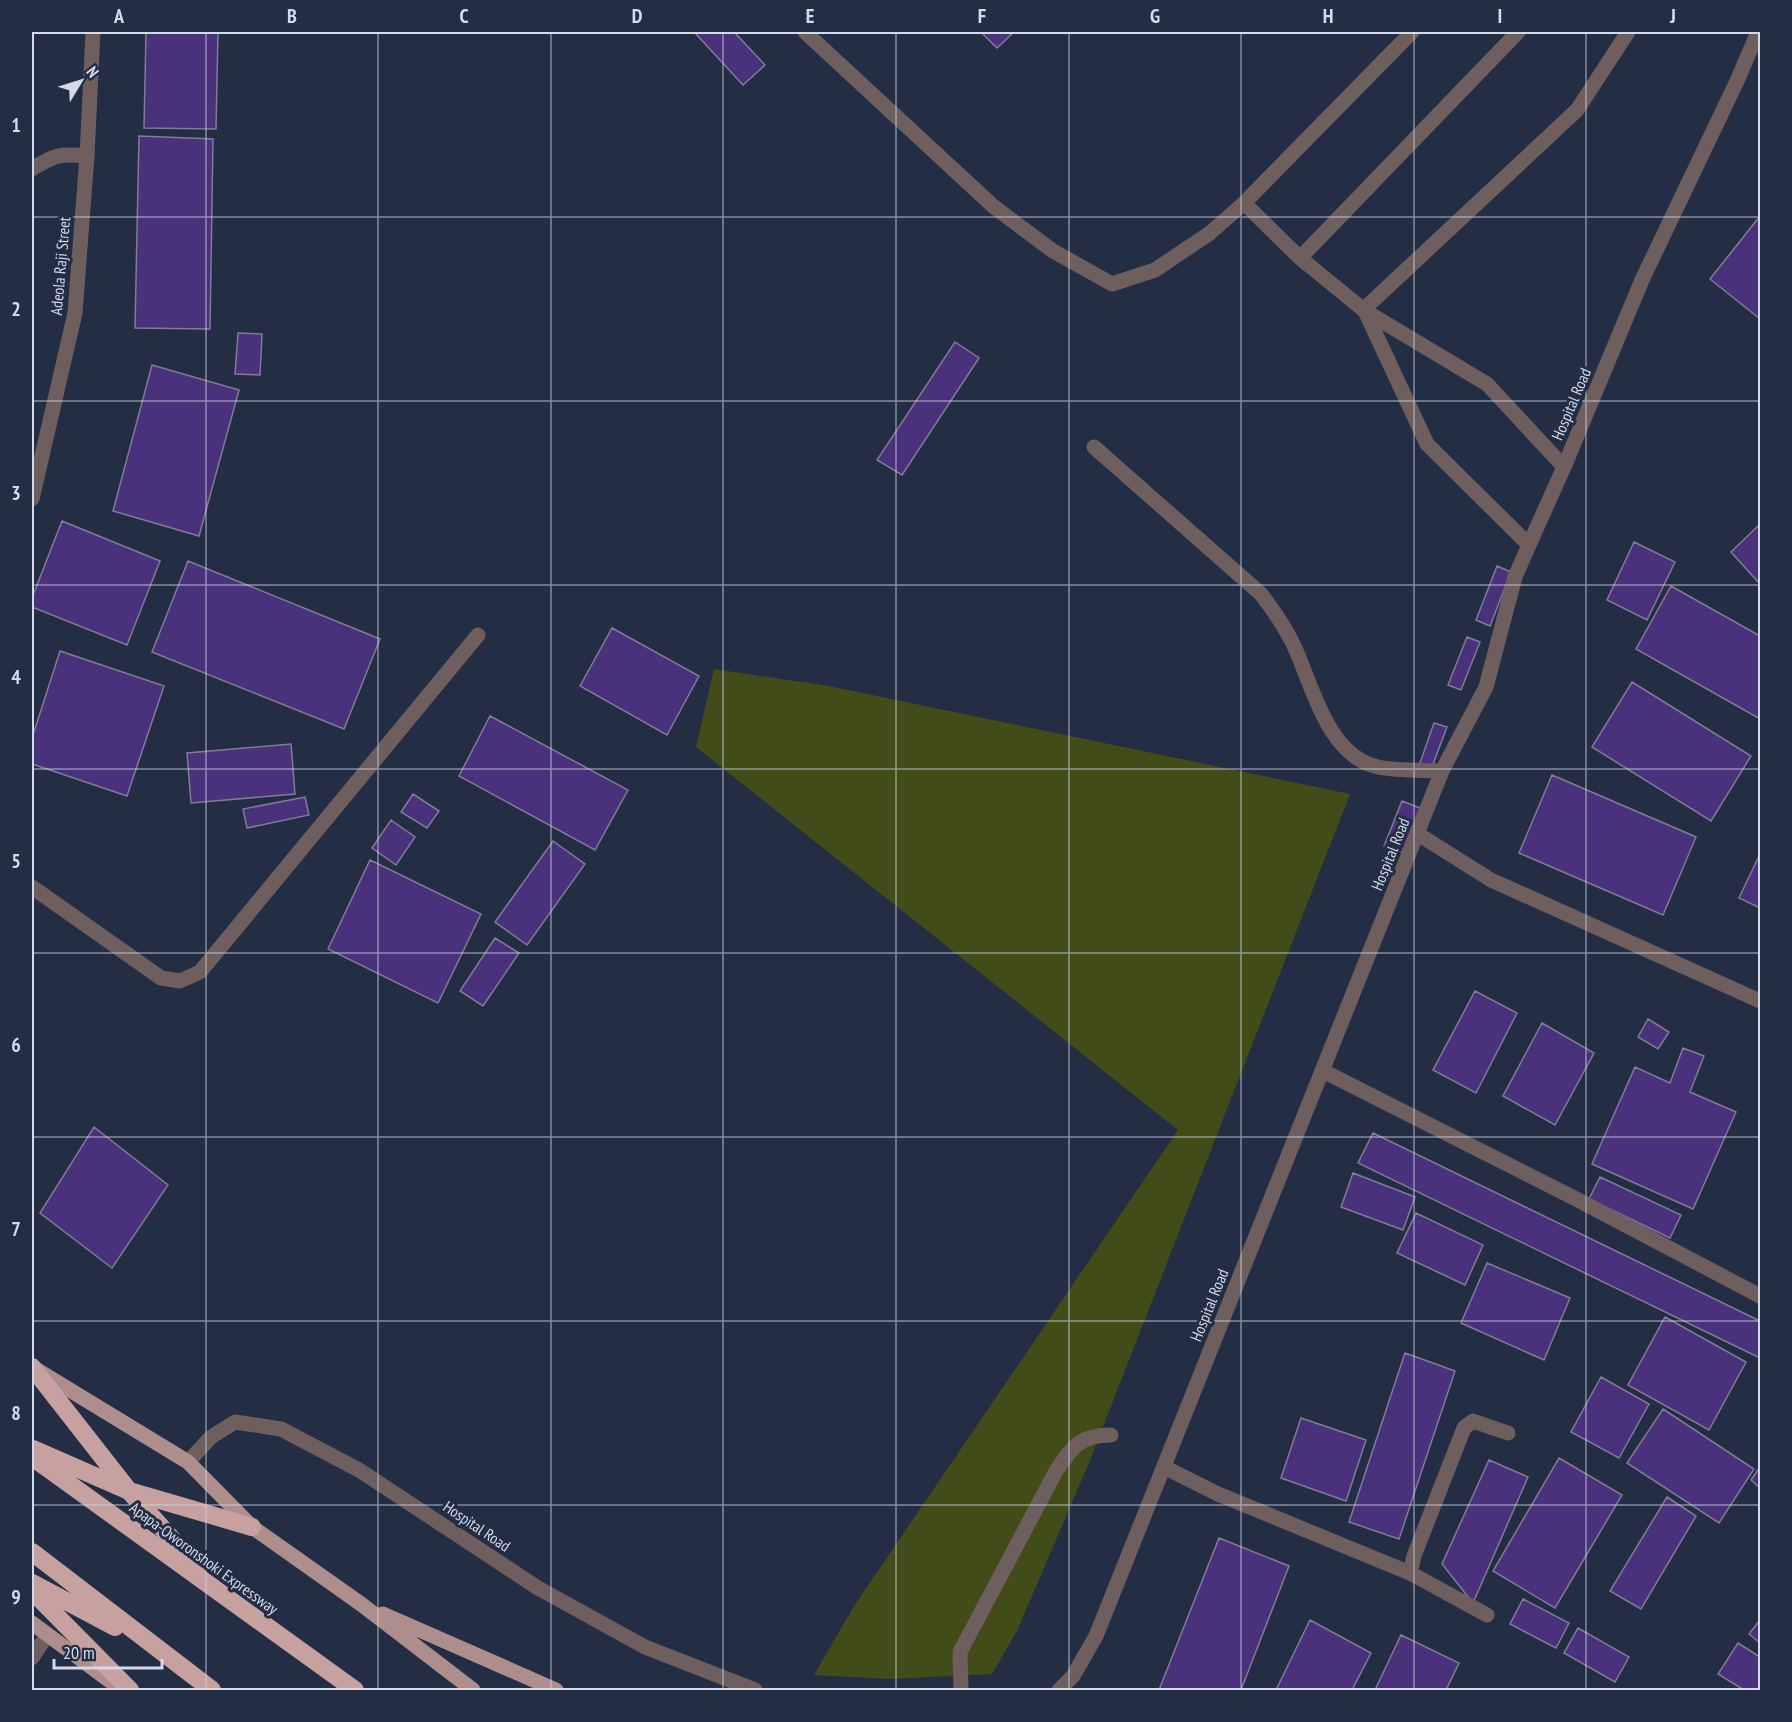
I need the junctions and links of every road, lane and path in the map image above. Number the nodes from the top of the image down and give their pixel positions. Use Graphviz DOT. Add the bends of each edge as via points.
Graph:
graph roads {
  1 [pos="93,32"];
  2 [pos="805,32"];
  3 [pos="1412,32"];
  4 [pos="1518,32"];
  5 [pos="1628,32"];
  6 [pos="1758,32"];
  7 [pos="87,156"];
  8 [pos="32,169"];
  9 [pos="1244,203"];
  10 [pos="1300,258"];
  11 [pos="1364,310"];
  12 [pos="1094,447"];
  13 [pos="1564,467"];
  14 [pos="32,499"];
  15 [pos="1529,545"];
  16 [pos="478,635"];
  17 [pos="1442,771"];
  18 [pos="1418,834"];
  19 [pos="32,887"];
  20 [pos="1761,1001"];
  21 [pos="1323,1071"];
  22 [pos="1761,1296"];
  23 [pos="32,1367"];
  24 [pos="1508,1433"];
  25 [pos="1111,1435"];
  26 [pos="32,1448"];
  27 [pos="32,1457"];
  28 [pos="188,1462"];
  29 [pos="1164,1467"];
  30 [pos="129,1491"];
  31 [pos="252,1527"];
  32 [pos="32,1552"];
  33 [pos="1410,1573"];
  34 [pos="32,1583"];
  35 [pos="32,1591"];
  36 [pos="221,1594"];
  37 [pos="361,1604"];
  38 [pos="1487,1615"];
  39 [pos="32,1623"];
  40 [pos="47,1635"];
  41 [pos="159,1650"];
  42 [pos="32,1658"];
  43 [pos="122,1690"];
  44 [pos="130,1690"];
  45 [pos="212,1690"];
  46 [pos="355,1690"];
  47 [pos="473,1690"];
  48 [pos="556,1690"];
  49 [pos="755,1690"];
  50 [pos="961,1690"];
  51 [pos="1059,1690"];
  1 -- 7 [label="street, Adeola Raji Street"];
  2 -- 9 [label="street" via="993,206 1053,251 1112,284 1155,270 1210,233"];
  3 -- 9 [label="street"];
  4 -- 10 [label="street"];
  5 -- 11 [label="street" via="1577,110"];
  6 -- 13 [label="street, Hospital Road" via="1642,280"];
  7 -- 8 [label="street" via="65,153"];
  7 -- 14 [label="street, Adeola Raji Street" via="75,313"];
  9 -- 10 [label="street"];
  10 -- 11 [label="street"];
  11 -- 13 [label="street" via="1487,384"];
  11 -- 15 [label="street" via="1427,444"];
  12 -- 17 [label="street" via="1261,594 1287,633 1319,707 1340,744 1377,766"];
  13 -- 15 [label="street, Hospital Road"];
  15 -- 17 [label="street, Hospital Road" via="1515,577 1486,687"];
  16 -- 19 [label="street" via="200,972 180,981 161,978"];
  17 -- 18 [label="street, Hospital Road"];
  18 -- 20 [label="street" via="1491,880"];
  18 -- 21 [label="street, Hospital Road"];
  21 -- 22 [label="street"];
  21 -- 29 [label="street, Hospital Road"];
  23 -- 28 [label="main road"];
  23 -- 30 [label="highway"];
  24 -- 33 [label="street" via="1473,1420 1464,1428"];
  25 -- 50 [label="street" via="1093,1435 1072,1448 1056,1471 960,1652"];
  26 -- 30 [label="highway"];
  27 -- 36 [label="highway, Apapa-Oworonshoki Expressway"];
  28 -- 31 [label="main road"];
  28 -- 49 [label="street, Hospital Road" via="211,1437 235,1422 281,1429 359,1470 538,1588 645,1647"];
  29 -- 33 [label="street" via="1218,1494"];
  29 -- 51 [label="street, Hospital Road" via="1096,1636 1073,1676"];
  30 -- 31 [label="highway"];
  30 -- 36 [label="highway"];
  31 -- 37 [label="main road"];
  32 -- 41 [label="highway"];
  33 -- 38 [label="street"];
  34 -- 41 [label="highway"];
  35 -- 44 [label="highway"];
  36 -- 46 [label="highway, Apapa-Oworonshoki Expressway"];
  37 -- 47 [label="main road"];
  37 -- 48 [label="main road"];
  39 -- 40 [label="main road"];
  40 -- 42 [label="street"];
  40 -- 43 [label="main road"];
  41 -- 45 [label="highway"];
}
